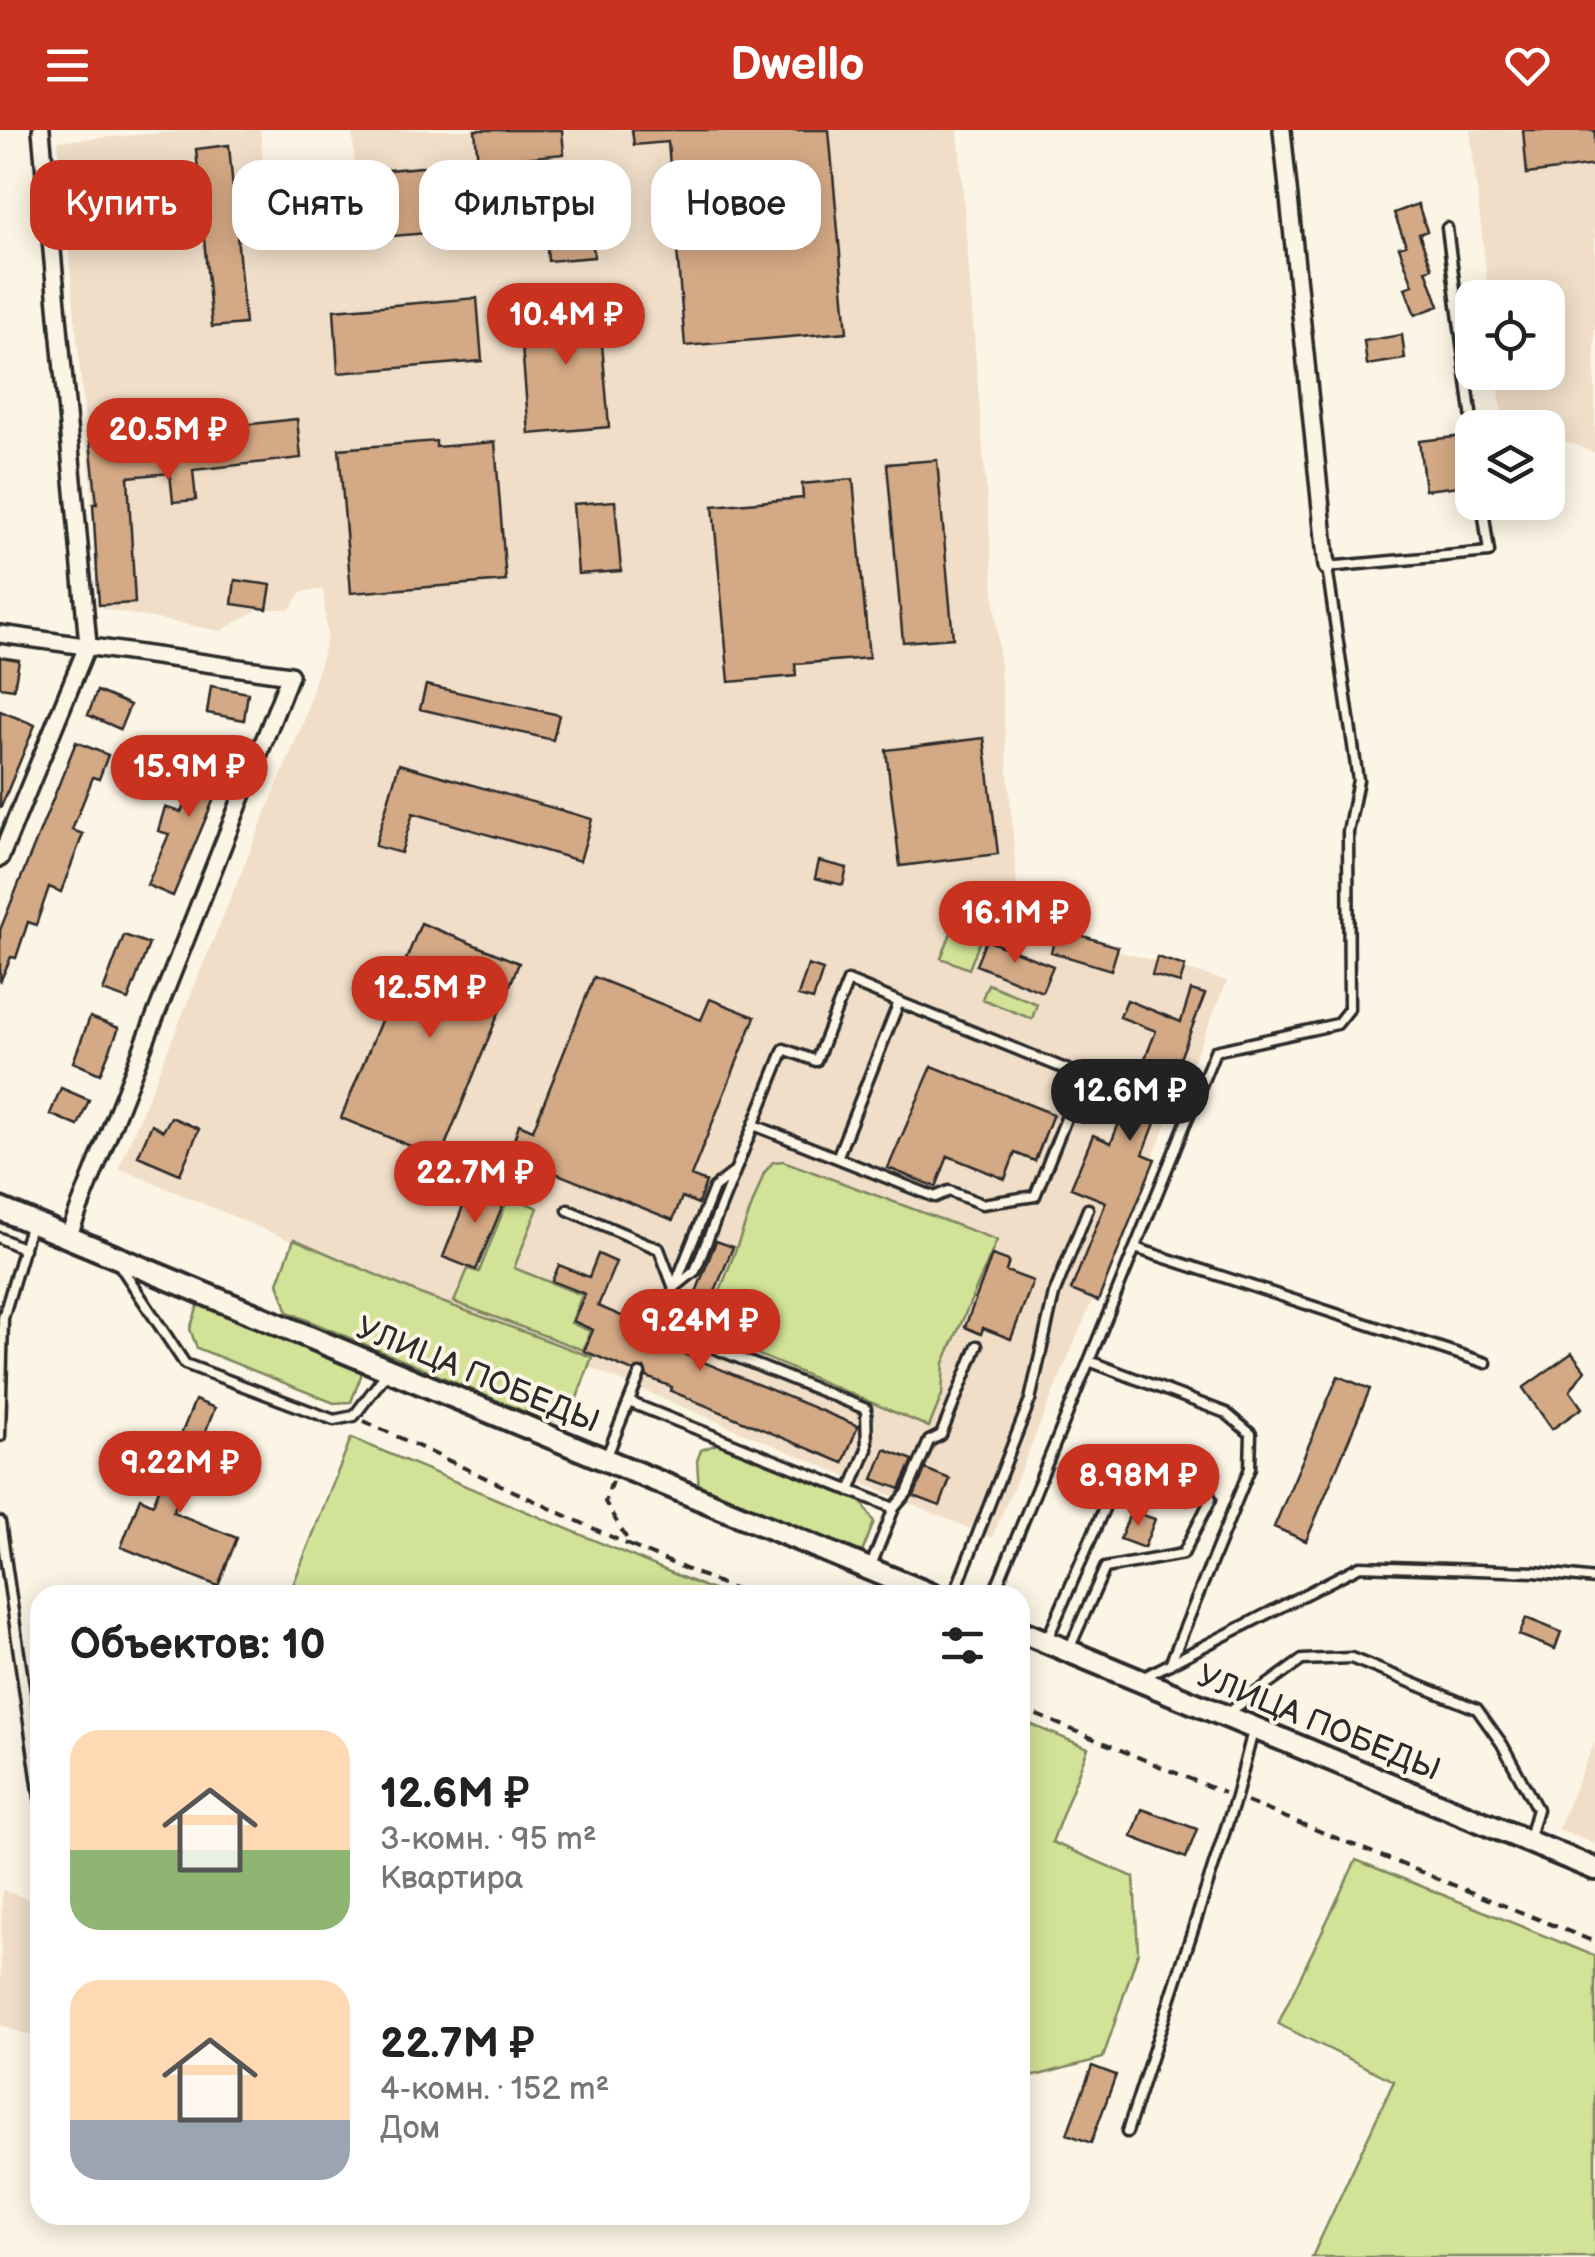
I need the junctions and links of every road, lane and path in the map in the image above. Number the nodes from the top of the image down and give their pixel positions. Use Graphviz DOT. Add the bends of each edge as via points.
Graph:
graph roads {
  1 [pos="41,130"];
  2 [pos="1282,130"];
  3 [pos="1447,228"];
  4 [pos="1471,410"];
  5 [pos="1485,520"];
  6 [pos="1327,567"];
  7 [pos="0,634"];
  8 [pos="88,644"];
  9 [pos="0,858"];
  10 [pos="899,1002"];
  11 [pos="754,1125"];
  12 [pos="837,1158"];
  13 [pos="0,1210"];
  14 [pos="568,1210"];
  15 [pos="1088,1210"];
  16 [pos="32,1223"];
  17 [pos="68,1237"];
  18 [pos="0,1238"];
  19 [pos="1135,1248"];
  20 [pos="24,1249"];
  21 [pos="114,1256"];
  22 [pos="674,1288"];
  23 [pos="659,1326"];
  24 [pos="653,1341"];
  25 [pos="977,1346"];
  26 [pos="1089,1361"];
  27 [pos="1486,1363"];
  28 [pos="388,1370"];
  29 [pos="640,1374"];
  30 [pos="628,1402"];
  31 [pos="354,1416"];
  32 [pos="0,1436"];
  33 [pos="612,1462"];
  34 [pos="850,1490"];
  35 [pos="894,1508"];
  36 [pos="0,1522"];
  37 [pos="631,1546"];
  38 [pos="870,1569"];
  39 [pos="1595,1579"];
  40 [pos="724,1585"];
  41 [pos="908,1585"];
  42 [pos="958,1585"];
  43 [pos="997,1585"];
  44 [pos="0,1609"];
  45 [pos="13,1610"];
  46 [pos="1030,1635"];
  47 [pos="1046,1642"];
  48 [pos="1068,1651"];
  49 [pos="1170,1664"];
  50 [pos="1138,1680"];
  51 [pos="1030,1712"];
  52 [pos="1225,1716"];
  53 [pos="30,1728"];
  54 [pos="1254,1728"];
  55 [pos="1236,1798"];
  56 [pos="1528,1841"];
  57 [pos="1595,1869"];
  58 [pos="1595,1942"];
  59 [pos="1128,2132"];
  1 -- 8 [label="street"];
  2 -- 6 [label="street"];
  3 -- 4 [label="lane"];
  5 -- 6 [label="lane" via="1489,552"];
  6 -- 19 [label="lane" via="1358,780 1348,832 1349,1009 1337,1024 1214,1051"];
  7 -- 8 [label="street"];
  8 -- 9 [label="street"];
  8 -- 17 [label="street" via="290,675"];
  10 -- 11 [label="lane" via="848,982 816,1061 784,1049"];
  10 -- 12 [label="lane"];
  10 -- 12 [label="lane" via="1083,1076 1035,1196 982,1204 950,1191 935,1197"];
  11 -- 12 [label="lane"];
  11 -- 22 [label="lane" via="735,1172 714,1188"];
  13 -- 16 [label="main road, УЛИЦА ПОБЕДЫ"];
  14 -- 22 [label="lane" via="659,1249"];
  15 -- 42 [label="lane" via="1054,1294 1030,1400"];
  16 -- 17 [label="main road, УЛИЦА ПОБЕДЫ"];
  16 -- 20 [label="lane"];
  17 -- 21 [label="main road, УЛИЦА ПОБЕДЫ"];
  18 -- 20 [label="lane"];
  19 -- 26 [label="lane"];
  19 -- 27 [label="lane"];
  20 -- 32 [label="lane" via="3,1318"];
  21 -- 28 [label="main road, УЛИЦА ПОБЕДЫ"];
  21 -- 31 [label="lane" via="185,1364 334,1420"];
  22 -- 23 [label="lane"];
  23 -- 24 [label="lane"];
  23 -- 34 [label="lane" via="866,1409 867,1449"];
  25 -- 35 [label="lane" via="941,1435 928,1441 908,1492"];
  26 -- 43 [label="lane"];
  26 -- 49 [label="lane" via="1226,1413 1251,1434 1250,1468"];
  28 -- 31 [label="lane"];
  28 -- 33 [label="main road, УЛИЦА ПОБЕДЫ"];
  29 -- 30 [label="lane"];
  30 -- 33 [label="lane"];
  30 -- 34 [label="lane"];
  31 -- 37 [label="path"];
  33 -- 37 [label="path" via="605,1502"];
  33 -- 38 [label="main road, УЛИЦА ПОБЕДЫ"];
  34 -- 35 [label="lane"];
  35 -- 38 [label="lane"];
  36 -- 45 [label="lane"];
  37 -- 40 [label="path"];
  38 -- 41 [label="main road, УЛИЦА ПОБЕДЫ"];
  39 -- 49 [label="lane" via="1360,1566"];
  44 -- 45 [label="lane"];
  45 -- 53 [label="lane"];
  46 -- 47 [label="main road, УЛИЦА ПОБЕДЫ"];
  47 -- 48 [label="main road, УЛИЦА ПОБЕДЫ"];
  47 -- 48 [label="lane" via="1116,1481 1152,1453 1200,1474 1211,1499 1183,1554 1106,1568"];
  48 -- 50 [label="main road, УЛИЦА ПОБЕДЫ"];
  49 -- 50 [label="lane"];
  50 -- 52 [label="main road, УЛИЦА ПОБЕДЫ"];
  51 -- 55 [label="path"];
  52 -- 54 [label="main road, УЛИЦА ПОБЕДЫ"];
  52 -- 56 [label="lane" via="1302,1660 1351,1658 1476,1709 1537,1809"];
  54 -- 55 [label="lane"];
  54 -- 56 [label="main road, УЛИЦА ПОБЕДЫ"];
  55 -- 58 [label="path"];
  55 -- 59 [label="lane"];
  56 -- 57 [label="main road, УЛИЦА ПОБЕДЫ"];
}
